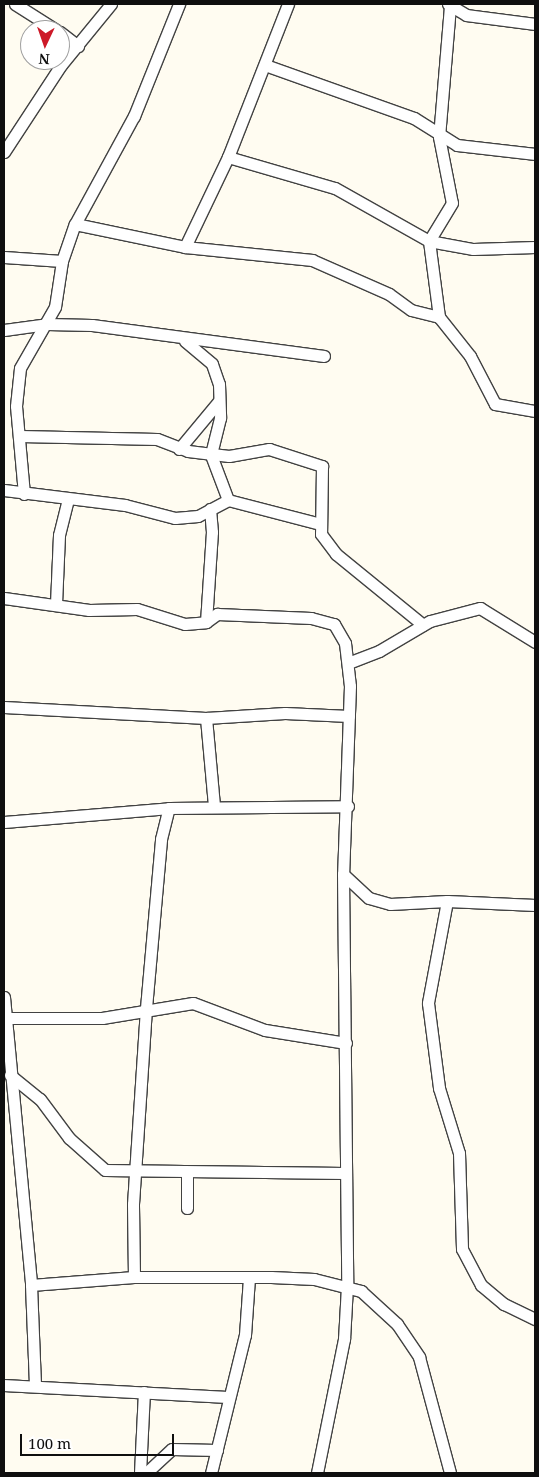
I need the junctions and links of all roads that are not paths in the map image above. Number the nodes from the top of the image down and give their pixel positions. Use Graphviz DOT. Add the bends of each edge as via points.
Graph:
graph roads {
  1 [pos="15,4"];
  2 [pos="111,4"];
  3 [pos="179,4"];
  4 [pos="288,4"];
  5 [pos="449,5"];
  6 [pos="40,20"];
  7 [pos="535,24"];
  8 [pos="70,40"];
  9 [pos="78,46"];
  10 [pos="265,64"];
  11 [pos="439,137"];
  12 [pos="6,144"];
  13 [pos="535,154"];
  14 [pos="228,157"];
  15 [pos="75,224"];
  16 [pos="429,241"];
  17 [pos="535,247"];
  18 [pos="185,248"];
  19 [pos="4,257"];
  20 [pos="62,261"];
  21 [pos="439,317"];
  22 [pos="47,324"];
  23 [pos="4,330"];
  24 [pos="180,339"];
  25 [pos="324,356"];
  26 [pos="219,401"];
  27 [pos="535,411"];
  28 [pos="20,436"];
  29 [pos="179,449"];
  30 [pos="211,455"];
  31 [pos="4,490"];
  32 [pos="24,494"];
  33 [pos="68,499"];
  34 [pos="228,500"];
  35 [pos="210,510"];
  36 [pos="320,524"];
  37 [pos="4,598"];
  38 [pos="56,604"];
  39 [pos="206,622"];
  40 [pos="423,625"];
  41 [pos="535,642"];
  42 [pos="348,663"];
  43 [pos="4,707"];
  44 [pos="349,716"];
  45 [pos="206,718"];
  46 [pos="214,806"];
  47 [pos="348,806"];
  48 [pos="169,808"];
  49 [pos="4,822"];
  50 [pos="343,874"];
  51 [pos="447,900"];
  52 [pos="535,905"];
  53 [pos="4,997"];
  54 [pos="146,1008"];
  55 [pos="5,1018"];
  56 [pos="346,1043"];
  57 [pos="10,1075"];
  58 [pos="187,1172"];
  59 [pos="134,1173"];
  60 [pos="344,1173"];
  61 [pos="187,1208"];
  62 [pos="134,1277"];
  63 [pos="249,1278"];
  64 [pos="31,1285"];
  65 [pos="347,1286"];
  66 [pos="535,1319"];
  67 [pos="4,1385"];
  68 [pos="35,1385"];
  69 [pos="144,1392"];
  70 [pos="227,1397"];
  71 [pos="217,1450"];
  72 [pos="140,1473"];
  73 [pos="146,1473"];
  74 [pos="211,1473"];
  75 [pos="317,1473"];
  76 [pos="450,1473"];
  1 -- 6 [label="street"];
  2 -- 9 [label="street"];
  3 -- 15 [label="street" via="134,116"];
  4 -- 10 [label="street"];
  5 -- 7 [label="street" via="466,16"];
  5 -- 11 [label="street"];
  8 -- 9 [label="street"];
  9 -- 12 [label="street"];
  10 -- 11 [label="street" via="414,118"];
  10 -- 14 [label="street" via="240,117"];
  11 -- 13 [label="street" via="456,145"];
  11 -- 16 [label="street" via="452,203"];
  14 -- 16 [label="street" via="335,188"];
  14 -- 18 [label="street"];
  15 -- 18 [label="street"];
  15 -- 20 [label="street"];
  16 -- 17 [label="street" via="473,249"];
  16 -- 21 [label="street"];
  18 -- 21 [label="street" via="312,260 389,294 411,310"];
  19 -- 20 [label="street"];
  20 -- 22 [label="street" via="58,294"];
  21 -- 27 [label="street" via="470,356 495,404"];
  22 -- 23 [label="street"];
  22 -- 24 [label="street" via="92,325"];
  22 -- 28 [label="street" via="20,368 16,406"];
  24 -- 25 [label="street"];
  24 -- 26 [label="street" via="197,347 212,364"];
  26 -- 29 [label="street"];
  26 -- 30 [label="street"];
  28 -- 29 [label="street" via="134,437 157,439"];
  28 -- 32 [label="street"];
  29 -- 30 [label="street"];
  30 -- 34 [label="street"];
  30 -- 36 [label="street" via="240,456 269,449 322,466"];
  31 -- 32 [label="street"];
  32 -- 33 [label="street"];
  33 -- 35 [label="street" via="125,505 175,518"];
  33 -- 38 [label="street" via="59,534"];
  34 -- 35 [label="street"];
  34 -- 36 [label="street"];
  35 -- 39 [label="street" via="212,532"];
  36 -- 40 [label="street" via="321,534 336,554"];
  37 -- 38 [label="street"];
  38 -- 39 [label="street" via="89,610 137,609 179,622"];
  39 -- 42 [label="street" via="217,614 329,622 341,632"];
  40 -- 41 [label="street" via="480,608"];
  40 -- 42 [label="street"];
  42 -- 44 [label="street"];
  43 -- 45 [label="street"];
  44 -- 45 [label="street" via="285,713"];
  44 -- 47 [label="street"];
  45 -- 46 [label="street"];
  46 -- 47 [label="street"];
  46 -- 48 [label="street"];
  47 -- 50 [label="street"];
  48 -- 49 [label="street"];
  48 -- 54 [label="street" via="161,839"];
  50 -- 51 [label="street" via="377,901 404,905"];
  50 -- 56 [label="street"];
  51 -- 52 [label="street"];
  51 -- 66 [label="street" via="428,1003 439,1088 459,1153 462,1249 481,1285 504,1304"];
  53 -- 55 [label="street"];
  54 -- 55 [label="street" via="102,1018"];
  54 -- 56 [label="street" via="193,1003 265,1030"];
  54 -- 59 [label="street"];
  55 -- 57 [label="street"];
  56 -- 60 [label="street"];
  57 -- 59 [label="street" via="40,1099 69,1138 97,1165"];
  57 -- 64 [label="street"];
  58 -- 59 [label="street"];
  58 -- 60 [label="street"];
  58 -- 61 [label="street"];
  59 -- 62 [label="street"];
  60 -- 65 [label="street"];
  62 -- 63 [label="street"];
  62 -- 64 [label="street"];
  63 -- 65 [label="street" via="314,1279"];
  63 -- 70 [label="street" via="245,1335"];
  64 -- 68 [label="street"];
  65 -- 75 [label="street" via="344,1339"];
  65 -- 76 [label="street" via="377,1301 419,1357"];
  67 -- 68 [label="street"];
  68 -- 69 [label="street"];
  69 -- 70 [label="street"];
  69 -- 72 [label="street"];
  70 -- 71 [label="street"];
  71 -- 73 [label="street" via="172,1449"];
  71 -- 74 [label="street"];
}
